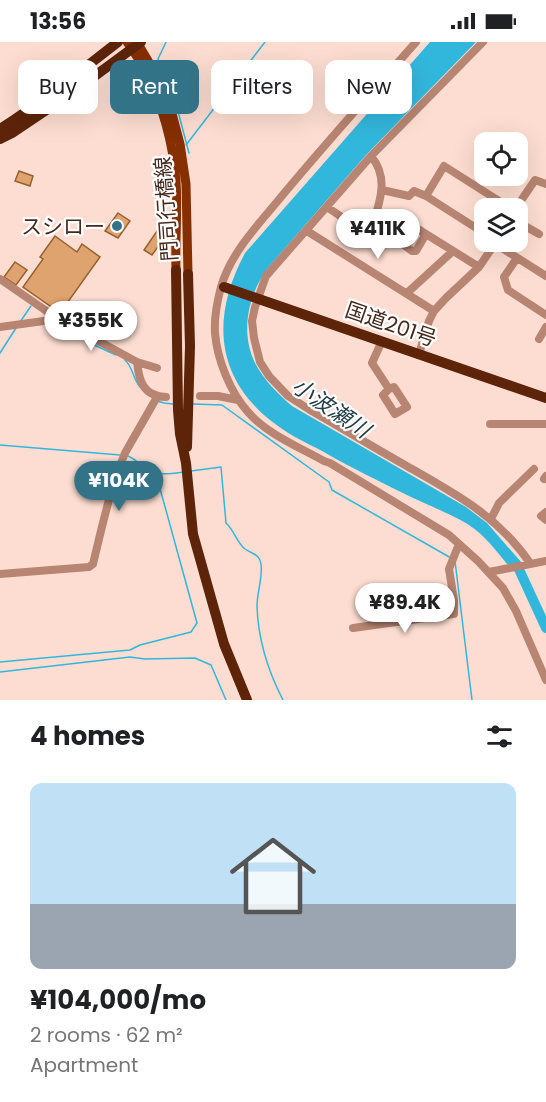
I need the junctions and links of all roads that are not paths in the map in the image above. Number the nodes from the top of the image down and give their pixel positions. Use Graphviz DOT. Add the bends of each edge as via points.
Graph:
graph roads {
  1 [pos="118,42"];
  2 [pos="416,42"];
  3 [pos="483,42"];
  4 [pos="135,44"];
  5 [pos="0,129"];
  6 [pos="0,139"];
  7 [pos="371,156"];
  8 [pos="546,184"];
  9 [pos="382,190"];
  10 [pos="426,196"];
  11 [pos="494,198"];
  12 [pos="523,198"];
  13 [pos="327,207"];
  14 [pos="405,221"];
  15 [pos="474,227"];
  16 [pos="528,228"];
  17 [pos="307,231"];
  18 [pos="370,233"];
  19 [pos="426,234"];
  20 [pos="539,234"];
  21 [pos="453,251"];
  22 [pos="489,252"];
  23 [pos="509,252"];
  24 [pos="517,258"];
  25 [pos="479,267"];
  26 [pos="176,270"];
  27 [pos="545,272"];
  28 [pos="188,274"];
  29 [pos="0,279"];
  30 [pos="224,286"];
  31 [pos="407,293"];
  32 [pos="257,299"];
  33 [pos="434,311"];
  34 [pos="546,315"];
  35 [pos="58,319"];
  36 [pos="0,327"];
  37 [pos="546,327"];
  38 [pos="539,339"];
  39 [pos="382,341"];
  40 [pos="418,354"];
  41 [pos="137,362"];
  42 [pos="157,368"];
  43 [pos="389,389"];
  44 [pos="200,396"];
  45 [pos="546,398"];
  46 [pos="238,400"];
  47 [pos="546,423"];
  48 [pos="490,424"];
  49 [pos="186,463"];
  50 [pos="534,469"];
  51 [pos="546,512"];
  52 [pos="491,519"];
  53 [pos="546,520"];
  54 [pos="459,544"];
  55 [pos="546,561"];
  56 [pos="528,563"];
  57 [pos="489,572"];
  58 [pos="0,574"];
  59 [pos="353,628"];
  60 [pos="546,680"];
  61 [pos="247,700"];
  1 -- 5 [label="highway"];
  2 -- 46 [label="street" via="312,159 250,234 229,268 219,298 215,333"];
  3 -- 7 [label="street"];
  4 -- 6 [label="highway" via="73,92"];
  4 -- 26 [label="main road, 門司行橋線" via="157,98 173,156"];
  4 -- 28 [label="main road, 門司行橋線" via="161,83 180,144 186,184"];
  7 -- 9 [label="street"];
  7 -- 13 [label="street"];
  8 -- 12 [label="street" via="535,180"];
  9 -- 10 [label="street" via="409,196 414,190"];
  9 -- 18 [label="street"];
  10 -- 11 [label="street" via="444,166"];
  10 -- 15 [label="street"];
  13 -- 17 [label="street"];
  13 -- 18 [label="street"];
  14 -- 19 [label="street"];
  16 -- 20 [label="street"];
  17 -- 31 [label="street"];
  17 -- 32 [label="street" via="266,276"];
  18 -- 19 [label="street" via="389,237 412,251 416,251"];
  19 -- 21 [label="street"];
  21 -- 25 [label="street"];
  21 -- 31 [label="street"];
  22 -- 25 [label="street"];
  23 -- 24 [label="street"];
  24 -- 27 [label="street"];
  24 -- 34 [label="street" via="504,277 508,290"];
  25 -- 33 [label="street"];
  26 -- 49 [label="highway" via="178,410"];
  28 -- 49 [label="highway"];
  29 -- 35 [label="street"];
  30 -- 32 [label="highway, 国道201号"];
  31 -- 33 [label="street"];
  32 -- 39 [label="highway, 国道201号"];
  32 -- 52 [label="street" via="252,321 260,362 288,396"];
  33 -- 40 [label="street"];
  35 -- 36 [label="street"];
  35 -- 41 [label="street"];
  37 -- 38 [label="street"];
  39 -- 40 [label="highway, 国道201号"];
  39 -- 43 [label="street" via="372,363"];
  40 -- 45 [label="highway, 国道201号"];
  41 -- 42 [label="street"];
  41 -- 58 [label="street" via="144,387 161,397 125,453 93,564"];
  44 -- 46 [label="street"];
  46 -- 54 [label="street" via="268,429"];
  47 -- 48 [label="street"];
  49 -- 61 [label="highway" via="193,534 224,644"];
  50 -- 52 [label="street" via="499,503"];
  51 -- 53 [label="street" via="541,516"];
  52 -- 56 [label="street"];
  54 -- 57 [label="street"];
  54 -- 59 [label="street" via="449,569 454,614"];
  55 -- 56 [label="street"];
  56 -- 57 [label="street"];
  57 -- 60 [label="street" via="516,611"];
}
